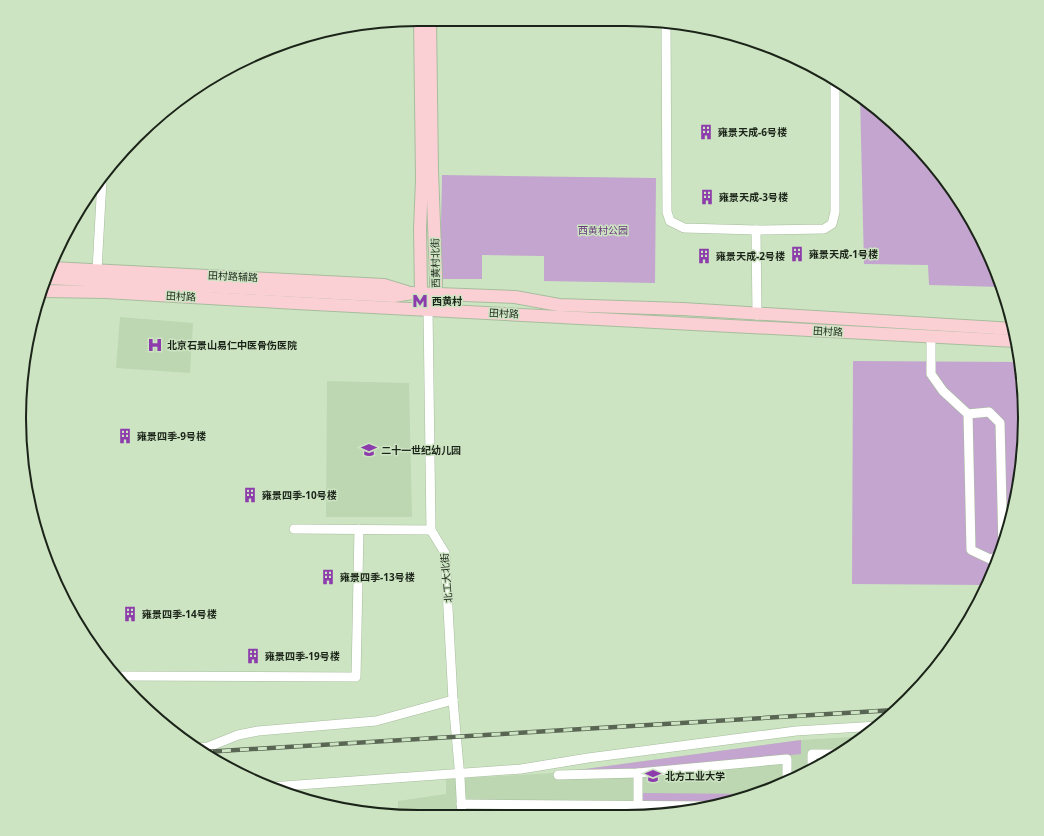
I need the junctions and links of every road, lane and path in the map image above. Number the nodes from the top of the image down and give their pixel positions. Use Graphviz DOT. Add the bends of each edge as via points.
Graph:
graph roads {
  1 [pos="420,26"];
  2 [pos="430,26"];
  3 [pos="666,28"];
  4 [pos="835,87"];
  5 [pos="102,187"];
  6 [pos="756,230"];
  7 [pos="97,270"];
  8 [pos="54,274"];
  9 [pos="54,274"];
  10 [pos="48,290"];
  11 [pos="416,293"];
  12 [pos="436,295"];
  13 [pos="428,309"];
  14 [pos="757,315"];
  15 [pos="1008,330"];
  16 [pos="965,333"];
  17 [pos="931,337"];
  18 [pos="1010,340"];
  19 [pos="968,414"];
  20 [pos="1002,527"];
  21 [pos="294,529"];
  22 [pos="359,529"];
  23 [pos="431,530"];
  24 [pos="991,559"];
  25 [pos="123,676"];
  26 [pos="453,700"];
  27 [pos="868,727"];
  28 [pos="204,747"];
  29 [pos="827,754"];
  30 [pos="812,763"];
  31 [pos="638,774"];
  32 [pos="558,775"];
  33 [pos="787,775"];
  34 [pos="460,776"];
  35 [pos="284,786"];
  36 [pos="461,804"];
  37 [pos="638,806"];
  38 [pos="650,809"];
  39 [pos="462,810"];
  1 -- 11 [label="main road, 西黄村北街" via="422,180"];
  2 -- 12 [label="main road, 西黄村北街"];
  3 -- 6 [label="street" via="668,217 670,221 684,228"];
  4 -- 6 [label="street" via="832,224 824,229"];
  5 -- 7 [label="street"];
  6 -- 14 [label="street"];
  7 -- 9 [label="main road, 田村路辅路"];
  7 -- 11 [label="main road, 田村路辅路" via="384,284"];
  8 -- 11 [label="main road, 田村路" via="394,296"];
  10 -- 13 [label="main road, 田村路"];
  11 -- 12 [label="main road, 田村路"];
  11 -- 13 [label="main road, 西黄村北街"];
  12 -- 13 [label="main road, 西黄村北街"];
  12 -- 14 [label="main road, 田村路" via="515,297 559,305"];
  13 -- 17 [label="main road, 田村路"];
  13 -- 23 [label="street"];
  14 -- 16 [label="main road, 田村路"];
  15 -- 16 [label="main road"];
  16 -- 17 [label="main road, 田村路"];
  16 -- 18 [label="main road"];
  17 -- 19 [label="street" via="931,374 943,391"];
  19 -- 20 [label="street" via="989,412 1000,423"];
  19 -- 24 [label="street" via="971,550"];
  21 -- 22 [label="street"];
  22 -- 23 [label="street"];
  22 -- 25 [label="street" via="356,677"];
  23 -- 26 [label="street, 北工大北街" via="446,553"];
  26 -- 28 [label="street" via="376,721 258,731"];
  26 -- 34 [label="street, 北工大北街"];
  27 -- 34 [label="street" via="796,731"];
  29 -- 30 [label="street" via="812,754"];
  31 -- 32 [label="street"];
  31 -- 33 [label="street" via="787,759"];
  31 -- 37 [label="street"];
  34 -- 35 [label="street"];
  34 -- 36 [label="street, 北工大北街"];
  36 -- 37 [label="street"];
  36 -- 39 [label="street, 北工大北街"];
  37 -- 38 [label="street"];
}
